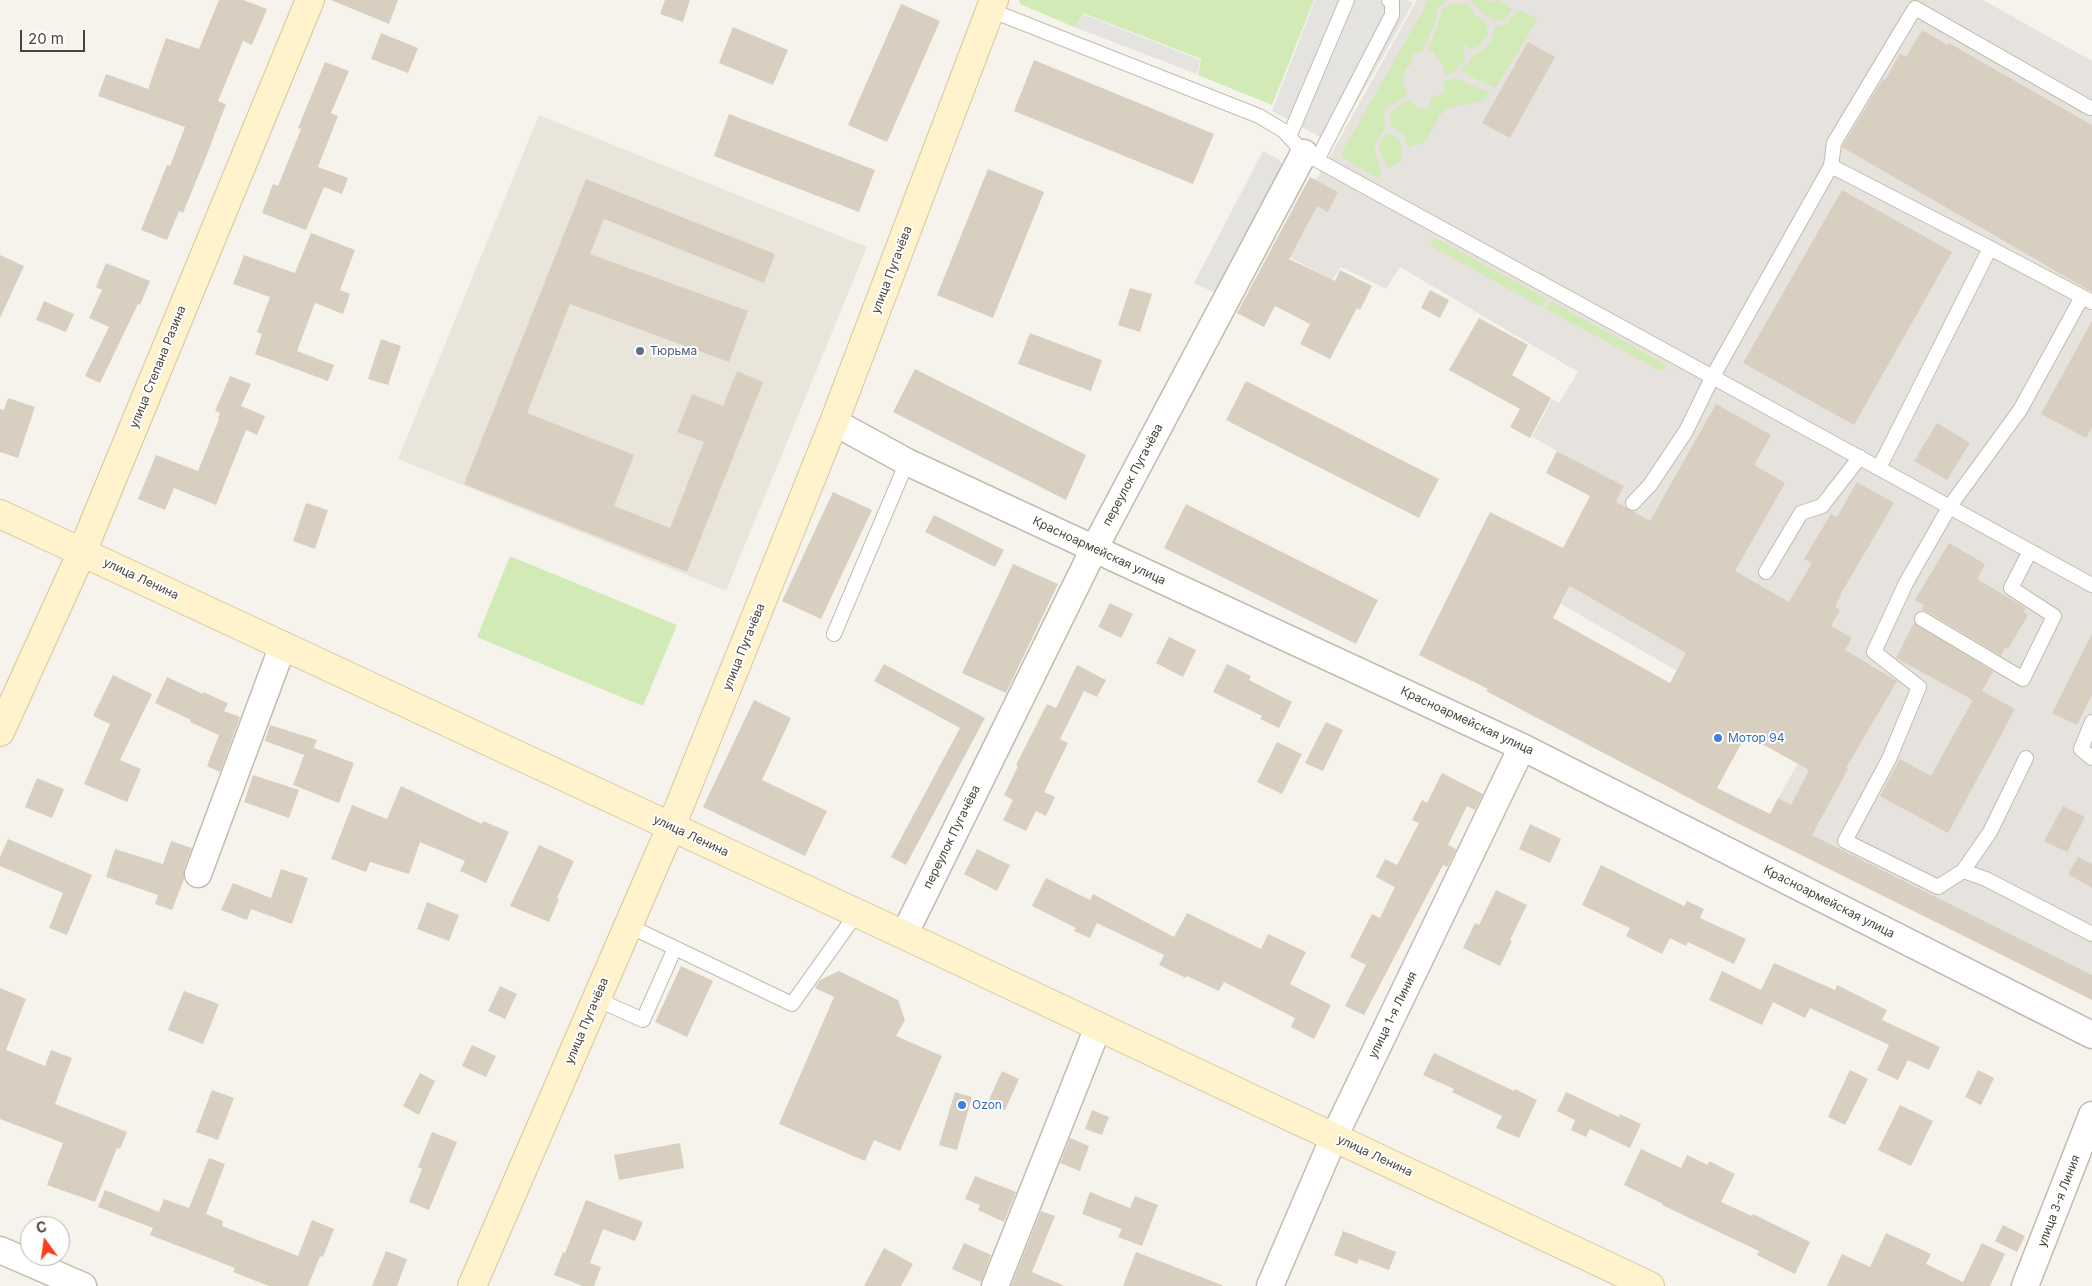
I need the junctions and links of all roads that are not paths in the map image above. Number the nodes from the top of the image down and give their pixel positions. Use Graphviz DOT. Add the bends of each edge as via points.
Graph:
graph roads {
  1 [pos="310,0"];
  2 [pos="1347,0"];
  3 [pos="1389,0"];
  4 [pos="992,5"];
  5 [pos="2090,108"];
  6 [pos="1303,150"];
  7 [pos="1831,166"];
  8 [pos="1990,248"];
  9 [pos="2087,300"];
  10 [pos="1713,376"];
  11 [pos="834,422"];
  12 [pos="1860,457"];
  13 [pos="907,462"];
  14 [pos="1879,468"];
  15 [pos="1633,503"];
  16 [pos="1950,506"];
  17 [pos="0,514"];
  18 [pos="1094,549"];
  19 [pos="2030,551"];
  20 [pos="82,552"];
  21 [pos="1766,572"];
  22 [pos="2092,585"];
  23 [pos="1922,619"];
  24 [pos="834,634"];
  25 [pos="283,645"];
  26 [pos="2092,722"];
  27 [pos="0,732"];
  28 [pos="1522,746"];
  29 [pos="2026,758"];
  30 [pos="2092,758"];
  31 [pos="671,827"];
  32 [pos="1963,871"];
  33 [pos="198,874"];
  34 [pos="857,913"];
  35 [pos="628,926"];
  36 [pos="2092,934"];
  37 [pos="904,935"];
  38 [pos="675,948"];
  39 [pos="596,999"];
  40 [pos="1098,1027"];
  41 [pos="2092,1035"];
  42 [pos="2092,1115"];
  43 [pos="1334,1137"];
  44 [pos="0,1250"];
  45 [pos="1618,1279"];
  46 [pos="84,1286"];
  47 [pos="472,1286"];
  48 [pos="995,1286"];
  49 [pos="1270,1286"];
  50 [pos="1650,1286"];
  51 [pos="2025,1286"];
  1 -- 20 [label="main road, улица Степана Разина"];
  2 -- 6 [label="lane"];
  3 -- 6 [label="lane" via="1392,2 1392,15"];
  4 -- 6 [label="lane" via="1259,116 1284,131"];
  4 -- 11 [label="main road, улица Пугачёва"];
  5 -- 7 [label="lane" via="1914,8 1834,143"];
  6 -- 10 [label="lane"];
  6 -- 18 [label="street, переулок Пугачёва"];
  7 -- 8 [label="lane"];
  7 -- 10 [label="lane"];
  8 -- 9 [label="lane"];
  8 -- 14 [label="lane"];
  9 -- 16 [label="lane" via="2020,410"];
  10 -- 12 [label="lane"];
  10 -- 15 [label="lane" via="1686,431 1650,485"];
  11 -- 13 [label="street, Красноармейская улица"];
  11 -- 31 [label="main road, улица Пугачёва"];
  12 -- 14 [label="lane"];
  12 -- 21 [label="lane" via="1822,506 1801,513"];
  13 -- 18 [label="street, Красноармейская улица"];
  13 -- 24 [label="lane"];
  14 -- 16 [label="lane"];
  16 -- 19 [label="lane"];
  16 -- 32 [label="lane" via="1906,583 1874,652 1919,687 1888,759 1845,841 1938,887"];
  17 -- 20 [label="main road, улица Ленина"];
  18 -- 28 [label="street, Красноармейская улица"];
  18 -- 37 [label="street, переулок Пугачёва"];
  19 -- 22 [label="lane"];
  19 -- 23 [label="lane" via="2011,588 2054,616 2023,679"];
  20 -- 25 [label="main road, улица Ленина"];
  20 -- 27 [label="main road, улица Степана Разина"];
  25 -- 31 [label="main road, улица Ленина"];
  25 -- 33 [label="street"];
  26 -- 30 [label="lane" via="2081,749"];
  28 -- 41 [label="street, Красноармейская улица"];
  28 -- 43 [label="street, улица 1-я Линия"];
  29 -- 32 [label="lane" via="1990,832"];
  31 -- 34 [label="main road, улица Ленина"];
  31 -- 35 [label="main road, улица Пугачёва"];
  32 -- 36 [label="lane" via="1986,879"];
  34 -- 37 [label="main road, улица Ленина"];
  34 -- 38 [label="lane" via="792,1004"];
  35 -- 38 [label="lane"];
  35 -- 39 [label="main road, улица Пугачёва"];
  37 -- 40 [label="main road, улица Ленина"];
  38 -- 39 [label="lane" via="643,1020"];
  39 -- 47 [label="main road, улица Пугачёва"];
  40 -- 43 [label="main road, улица Ленина"];
  40 -- 48 [label="street"];
  42 -- 51 [label="street, улица 3-я Линия"];
  43 -- 45 [label="main road, улица Ленина"];
  43 -- 49 [label="street, улица 1-я Линия"];
  44 -- 46 [label="street"];
  45 -- 50 [label="main road, улица Ленина"];
}
